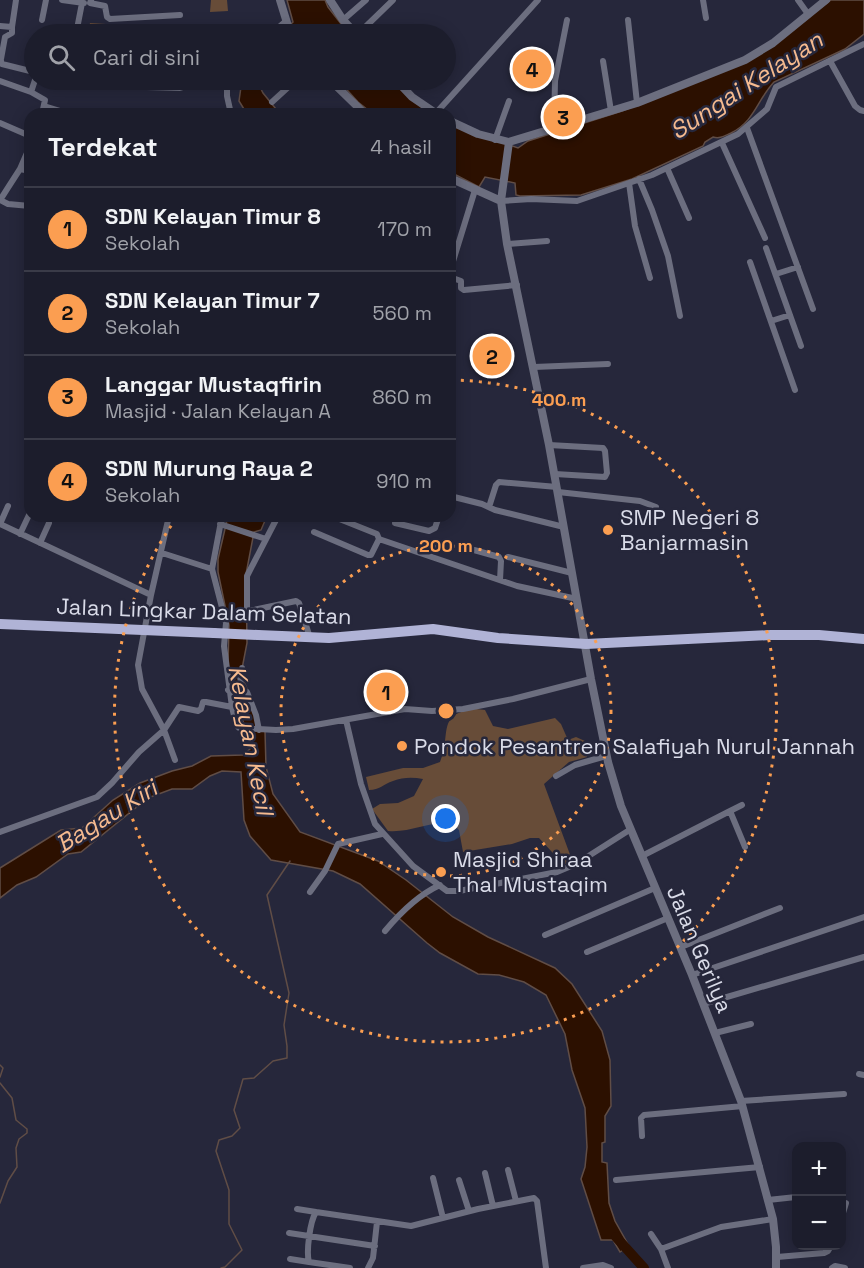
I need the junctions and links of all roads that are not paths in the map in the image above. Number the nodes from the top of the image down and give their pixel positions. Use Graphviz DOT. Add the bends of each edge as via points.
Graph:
graph roads {
  1 [pos="16,0"];
  2 [pos="46,0"];
  3 [pos="62,0"];
  4 [pos="280,0"];
  5 [pos="330,0"];
  6 [pos="366,0"];
  7 [pos="393,0"];
  8 [pos="538,0"];
  9 [pos="703,0"];
  10 [pos="798,0"];
  11 [pos="826,0"];
  12 [pos="91,1"];
  13 [pos="82,3"];
  14 [pos="808,14"];
  15 [pos="180,15"];
  16 [pos="706,18"];
  17 [pos="42,20"];
  18 [pos="342,20"];
  19 [pos="567,20"];
  20 [pos="628,20"];
  21 [pos="287,23"];
  22 [pos="78,24"];
  23 [pos="346,24"];
  24 [pos="368,24"];
  25 [pos="0,26"];
  26 [pos="12,27"];
  27 [pos="863,47"];
  28 [pos="603,60"];
  29 [pos="830,61"];
  30 [pos="1,63"];
  31 [pos="24,69"];
  32 [pos="0,81"];
  33 [pos="24,90"];
  34 [pos="25,90"];
  35 [pos="226,90"];
  36 [pos="285,90"];
  37 [pos="339,90"];
  38 [pos="405,90"];
  39 [pos="31,92"];
  40 [pos="509,101"];
  41 [pos="272,102"];
  42 [pos="637,103"];
  43 [pos="44,106"];
  44 [pos="50,108"];
  45 [pos="229,108"];
  46 [pos="356,108"];
  47 [pos="428,108"];
  48 [pos="442,108"];
  49 [pos="611,111"];
  50 [pos="864,111"];
  51 [pos="0,123"];
  52 [pos="456,124"];
  53 [pos="747,128"];
  54 [pos="548,131"];
  55 [pos="24,133"];
  56 [pos="495,140"];
  57 [pos="722,143"];
  58 [pos="508,146"];
  59 [pos="24,160"];
  60 [pos="667,168"];
  61 [pos="20,169"];
  62 [pos="24,170"];
  63 [pos="639,179"];
  64 [pos="456,181"];
  65 [pos="629,183"];
  66 [pos="475,190"];
  67 [pos="501,198"];
  68 [pos="0,200"];
  69 [pos="24,205"];
  70 [pos="689,218"];
  71 [pos="765,238"];
  72 [pos="547,241"];
  73 [pos="507,244"];
  74 [pos="766,248"];
  75 [pos="456,252"];
  76 [pos="750,262"];
  77 [pos="798,267"];
  78 [pos="776,274"];
  79 [pos="456,278"];
  80 [pos="650,278"];
  81 [pos="517,285"];
  82 [pos="813,309"];
  83 [pos="790,315"];
  84 [pos="680,316"];
  85 [pos="771,321"];
  86 [pos="801,346"];
  87 [pos="608,364"];
  88 [pos="534,367"];
  89 [pos="795,390"];
  90 [pos="549,445"];
  91 [pos="555,474"];
  92 [pos="557,490"];
  93 [pos="456,498"];
  94 [pos="8,506"];
  95 [pos="489,507"];
  96 [pos="656,507"];
  97 [pos="25,522"];
  98 [pos="168,522"];
  99 [pos="275,522"];
  100 [pos="348,522"];
  101 [pos="437,522"];
  102 [pos="49,523"];
  103 [pos="395,523"];
  104 [pos="0,524"];
  105 [pos="221,524"];
  106 [pos="564,528"];
  107 [pos="314,532"];
  108 [pos="20,534"];
  109 [pos="266,539"];
  110 [pos="379,539"];
  111 [pos="40,543"];
  112 [pos="474,550"];
  113 [pos="162,553"];
  114 [pos="508,557"];
  115 [pos="212,569"];
  116 [pos="572,573"];
  117 [pos="500,580"];
  118 [pos="151,595"];
  119 [pos="577,599"];
  120 [pos="0,624"];
  121 [pos="144,630"];
  122 [pos="864,637"];
  123 [pos="310,638"];
  124 [pos="586,644"];
  125 [pos="242,668"];
  126 [pos="591,679"];
  127 [pos="229,689"];
  128 [pos="246,692"];
  129 [pos="232,707"];
  130 [pos="346,720"];
  131 [pos="164,730"];
  132 [pos="259,730"];
  133 [pos="606,756"];
  134 [pos="175,760"];
  135 [pos="556,776"];
  136 [pos="742,805"];
  137 [pos="730,811"];
  138 [pos="631,830"];
  139 [pos="0,832"];
  140 [pos="382,834"];
  141 [pos="745,847"];
  142 [pos="642,856"];
  143 [pos="440,885"];
  144 [pos="655,888"];
  145 [pos="309,892"];
  146 [pos="780,908"];
  147 [pos="864,917"];
  148 [pos="668,918"];
  149 [pos="385,931"];
  150 [pos="545,935"];
  151 [pos="681,947"];
  152 [pos="587,951"];
  153 [pos="864,957"];
  154 [pos="692,975"];
  155 [pos="703,1004"];
  156 [pos="751,1024"];
  157 [pos="716,1033"];
  158 [pos="843,1094"];
  159 [pos="742,1104"];
  160 [pos="642,1136"];
  161 [pos="760,1167"];
  162 [pos="508,1170"];
  163 [pos="485,1173"];
  164 [pos="433,1178"];
  165 [pos="459,1179"];
  166 [pos="616,1180"];
  167 [pos="792,1197"];
  168 [pos="768,1200"];
  169 [pos="516,1201"];
  170 [pos="493,1206"];
  171 [pos="297,1209"];
  172 [pos="469,1211"];
  173 [pos="316,1212"];
  174 [pos="443,1218"];
  175 [pos="773,1219"];
  176 [pos="377,1222"];
  177 [pos="289,1233"];
  178 [pos="651,1234"];
  179 [pos="310,1237"];
  180 [pos="375,1246"];
  181 [pos="661,1249"];
  182 [pos="828,1250"];
  183 [pos="777,1257"];
  184 [pos="290,1259"];
  185 [pos="309,1262"];
  186 [pos="350,1268"];
  187 [pos="368,1268"];
  188 [pos="546,1268"];
  189 [pos="583,1268"];
  190 [pos="611,1268"];
  191 [pos="668,1268"];
  192 [pos="776,1268"];
  193 [pos="832,1268"];
  194 [pos="845,1268"];
  1 -- 26 [label="street"];
  2 -- 17 [label="street"];
  3 -- 13 [label="street"];
  4 -- 21 [label="street"];
  5 -- 18 [label="street"];
  6 -- 18 [label="street"];
  7 -- 24 [label="street"];
  8 -- 48 [label="street"];
  9 -- 16 [label="street"];
  10 -- 14 [label="street"];
  11 -- 14 [label="street"];
  12 -- 13 [label="street"];
  12 -- 15 [label="street" via="104,5 110,19"];
  13 -- 22 [label="street"];
  14 -- 42 [label="street" via="745,60"];
  18 -- 23 [label="street"];
  19 -- 54 [label="street"];
  20 -- 42 [label="street"];
  25 -- 26 [label="street"];
  26 -- 30 [label="street" via="12,33 5,37"];
  27 -- 29 [label="street"];
  28 -- 49 [label="street"];
  29 -- 50 [label="street" via="855,106"];
  29 -- 53 [label="street" via="777,87 767,109"];
  30 -- 31 [label="street"];
  32 -- 33 [label="street"];
  34 -- 39 [label="street"];
  35 -- 45 [label="street"];
  36 -- 41 [label="street"];
  37 -- 46 [label="street"];
  38 -- 47 [label="street"];
  39 -- 43 [label="street" via="43,98"];
  40 -- 56 [label="street"];
  42 -- 49 [label="street"];
  43 -- 44 [label="street"];
  49 -- 54 [label="street"];
  51 -- 55 [label="street"];
  52 -- 56 [label="street"];
  53 -- 57 [label="street"];
  53 -- 77 [label="street"];
  54 -- 58 [label="street"];
  56 -- 58 [label="street"];
  57 -- 60 [label="street"];
  57 -- 71 [label="street"];
  58 -- 67 [label="street, Jalan Gerilya"];
  59 -- 61 [label="street"];
  60 -- 63 [label="street"];
  60 -- 70 [label="street"];
  61 -- 62 [label="street"];
  61 -- 68 [label="street"];
  63 -- 65 [label="street"];
  63 -- 84 [label="street" via="666,250"];
  64 -- 66 [label="street"];
  65 -- 67 [label="street" via="577,201"];
  65 -- 80 [label="street" via="635,226"];
  66 -- 67 [label="street"];
  66 -- 75 [label="street"];
  67 -- 73 [label="street, Jalan Gerilya"];
  68 -- 69 [label="street"];
  72 -- 73 [label="street"];
  73 -- 81 [label="street, Jalan Gerilya"];
  74 -- 78 [label="street"];
  76 -- 85 [label="street"];
  77 -- 78 [label="street"];
  77 -- 82 [label="street"];
  78 -- 83 [label="street"];
  79 -- 81 [label="street" via="462,280 464,290"];
  81 -- 88 [label="street, Jalan Gerilya"];
  83 -- 85 [label="street"];
  83 -- 86 [label="street"];
  85 -- 89 [label="street"];
  87 -- 88 [label="street"];
  88 -- 90 [label="street, Jalan Gerilya"];
  90 -- 91 [label="street, Jalan Gerilya"];
  90 -- 91 [label="street" via="593,446 605,451 605,477"];
  91 -- 92 [label="street, Jalan Gerilya"];
  92 -- 95 [label="street" via="500,482"];
  92 -- 96 [label="street" via="640,501"];
  92 -- 106 [label="street, Jalan Gerilya"];
  93 -- 95 [label="street"];
  94 -- 104 [label="street"];
  95 -- 106 [label="street"];
  97 -- 108 [label="street"];
  98 -- 113 [label="street"];
  99 -- 109 [label="street"];
  100 -- 110 [label="street" via="377,534"];
  101 -- 103 [label="street" via="429,531"];
  102 -- 111 [label="street"];
  104 -- 108 [label="street"];
  105 -- 109 [label="street"];
  105 -- 115 [label="street"];
  106 -- 116 [label="street, Jalan Gerilya"];
  107 -- 110 [label="street" via="368,555"];
  108 -- 111 [label="street"];
  109 -- 123 [label="street" via="247,576 248,609 297,602"];
  110 -- 117 [label="street"];
  111 -- 118 [label="street"];
  112 -- 117 [label="street" via="499,557"];
  113 -- 115 [label="street"];
  113 -- 118 [label="street"];
  114 -- 116 [label="street"];
  115 -- 127 [label="street" via="226,622 224,646"];
  116 -- 119 [label="street, Jalan Gerilya"];
  117 -- 119 [label="street"];
  118 -- 121 [label="street"];
  119 -- 124 [label="street, Jalan Gerilya"];
  120 -- 121 [label="main road, Jalan Lingkar Dalam Selatan"];
  121 -- 123 [label="main road, Jalan Lingkar Dalam Selatan, bridge"];
  121 -- 131 [label="street" via="138,665 140,683"];
  122 -- 124 [label="main road, Jalan Lingkar Dalam Selatan" via="771,635"];
  123 -- 124 [label="main road, Jalan Lingkar Dalam Selatan" via="433,629 509,640"];
  124 -- 126 [label="street, Jalan Gerilya"];
  125 -- 127 [label="street" via="241,684"];
  126 -- 130 [label="street" via="492,704 446,710 405,709"];
  126 -- 133 [label="street, Jalan Gerilya"];
  127 -- 129 [label="street"];
  128 -- 132 [label="street"];
  129 -- 131 [label="street" via="206,702 198,711 179,707"];
  129 -- 132 [label="street" via="237,726"];
  130 -- 132 [label="street"];
  130 -- 140 [label="street" via="361,784 372,818"];
  131 -- 134 [label="street"];
  131 -- 139 [label="street" via="102,794"];
  133 -- 135 [label="street"];
  133 -- 138 [label="street, Jalan Gerilya"];
  136 -- 137 [label="street"];
  137 -- 141 [label="street"];
  137 -- 142 [label="street"];
  138 -- 142 [label="street, Jalan Gerilya"];
  138 -- 143 [label="street" via="556,872 459,891 449,891"];
  140 -- 143 [label="street" via="405,859"];
  140 -- 145 [label="street" via="341,843"];
  142 -- 144 [label="street, Jalan Gerilya"];
  143 -- 149 [label="street" via="399,914"];
  144 -- 148 [label="street, Jalan Gerilya"];
  144 -- 150 [label="street"];
  146 -- 151 [label="street"];
  147 -- 154 [label="street"];
  148 -- 151 [label="street, Jalan Gerilya"];
  148 -- 152 [label="street"];
  151 -- 154 [label="street, Jalan Gerilya"];
  153 -- 155 [label="street"];
  154 -- 155 [label="street, Jalan Gerilya"];
  155 -- 157 [label="street, Jalan Gerilya"];
  156 -- 157 [label="street"];
  157 -- 159 [label="street, Jalan Gerilya"];
  158 -- 159 [label="street"];
  159 -- 160 [label="street" via="644,1114"];
  159 -- 161 [label="street, Jalan Gerilya"];
  161 -- 166 [label="street"];
  161 -- 168 [label="street, Jalan Gerilya"];
  162 -- 169 [label="street"];
  163 -- 170 [label="street"];
  164 -- 174 [label="street"];
  165 -- 172 [label="street"];
  167 -- 168 [label="street"];
  168 -- 175 [label="street, Jalan Gerilya"];
  169 -- 170 [label="street"];
  169 -- 188 [label="street" via="537,1201"];
  170 -- 172 [label="street"];
  171 -- 173 [label="street"];
  172 -- 174 [label="street"];
  173 -- 176 [label="street"];
  173 -- 179 [label="street"];
  174 -- 176 [label="street" via="411,1226"];
  175 -- 181 [label="street" via="721,1227"];
  175 -- 183 [label="street, Jalan Gerilya"];
  176 -- 180 [label="street"];
  177 -- 179 [label="street"];
  178 -- 181 [label="street"];
  179 -- 180 [label="street"];
  179 -- 185 [label="street"];
  180 -- 187 [label="street"];
  181 -- 191 [label="street"];
  182 -- 183 [label="street"];
  183 -- 192 [label="street, Jalan Gerilya"];
  184 -- 185 [label="street"];
  185 -- 186 [label="street"];
  189 -- 190 [label="street"];
  193 -- 194 [label="street"];
}
